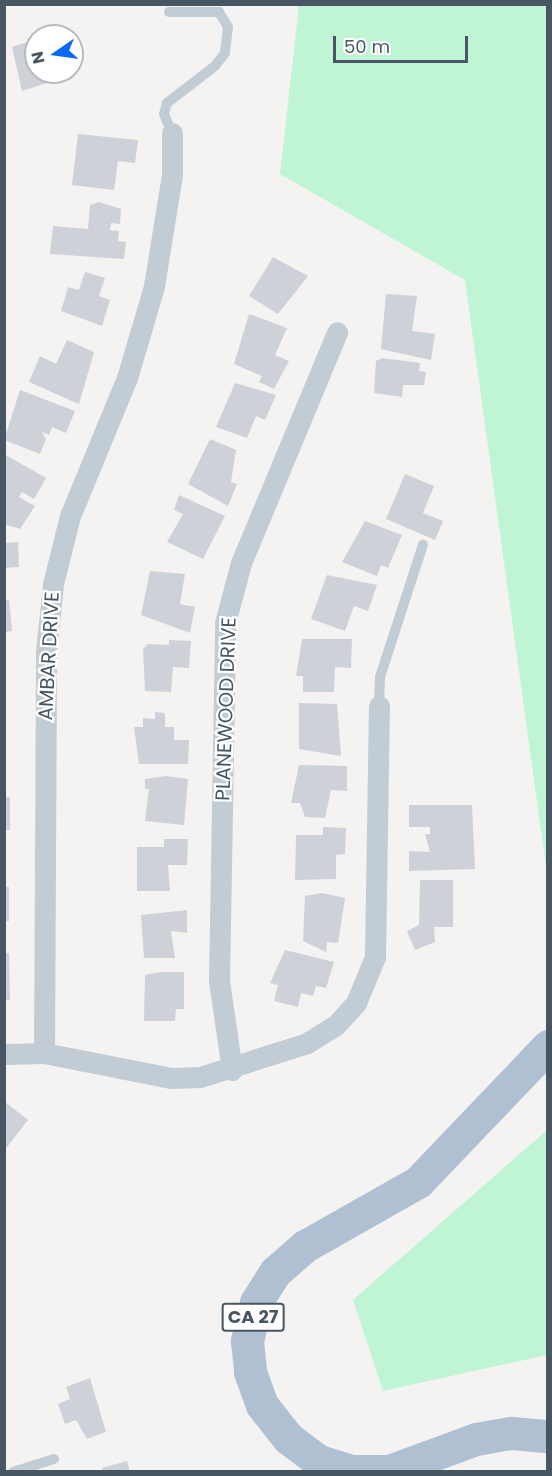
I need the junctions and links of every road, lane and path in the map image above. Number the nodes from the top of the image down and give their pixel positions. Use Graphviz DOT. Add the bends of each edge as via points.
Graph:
graph roads {
  1 [pos="169,12"];
  2 [pos="172,133"];
  3 [pos="337,332"];
  4 [pos="423,545"];
  5 [pos="379,706"];
  6 [pos="548,1046"];
  7 [pos="44,1053"];
  8 [pos="4,1054"];
  9 [pos="232,1070"];
  10 [pos="548,1436"];
  11 [pos="54,1459"];
  12 [pos="13,1472"];
  1 -- 2 [label="lane" via="219,12 228,27 225,53 215,66 167,103 164,114"];
  2 -- 7 [label="street, AMBAR DRIVE" via="172,175 154,286 128,378 70,516 53,584 46,652"];
  3 -- 9 [label="street, PLANEWOOD DRIVE" via="241,563 225,623 219,981"];
  4 -- 5 [label="lane" via="380,677"];
  5 -- 9 [label="street" via="375,957 366,982 336,1025 307,1042"];
  6 -- 10 [label="main road, CA 27" via="418,1182 305,1246 276,1272 256,1302 247,1341 250,1372 262,1405 288,1438 319,1461 352,1471 389,1471 476,1439 511,1433"];
  7 -- 8 [label="street"];
  7 -- 9 [label="street" via="171,1078"];
  11 -- 12 [label="lane"];
}
